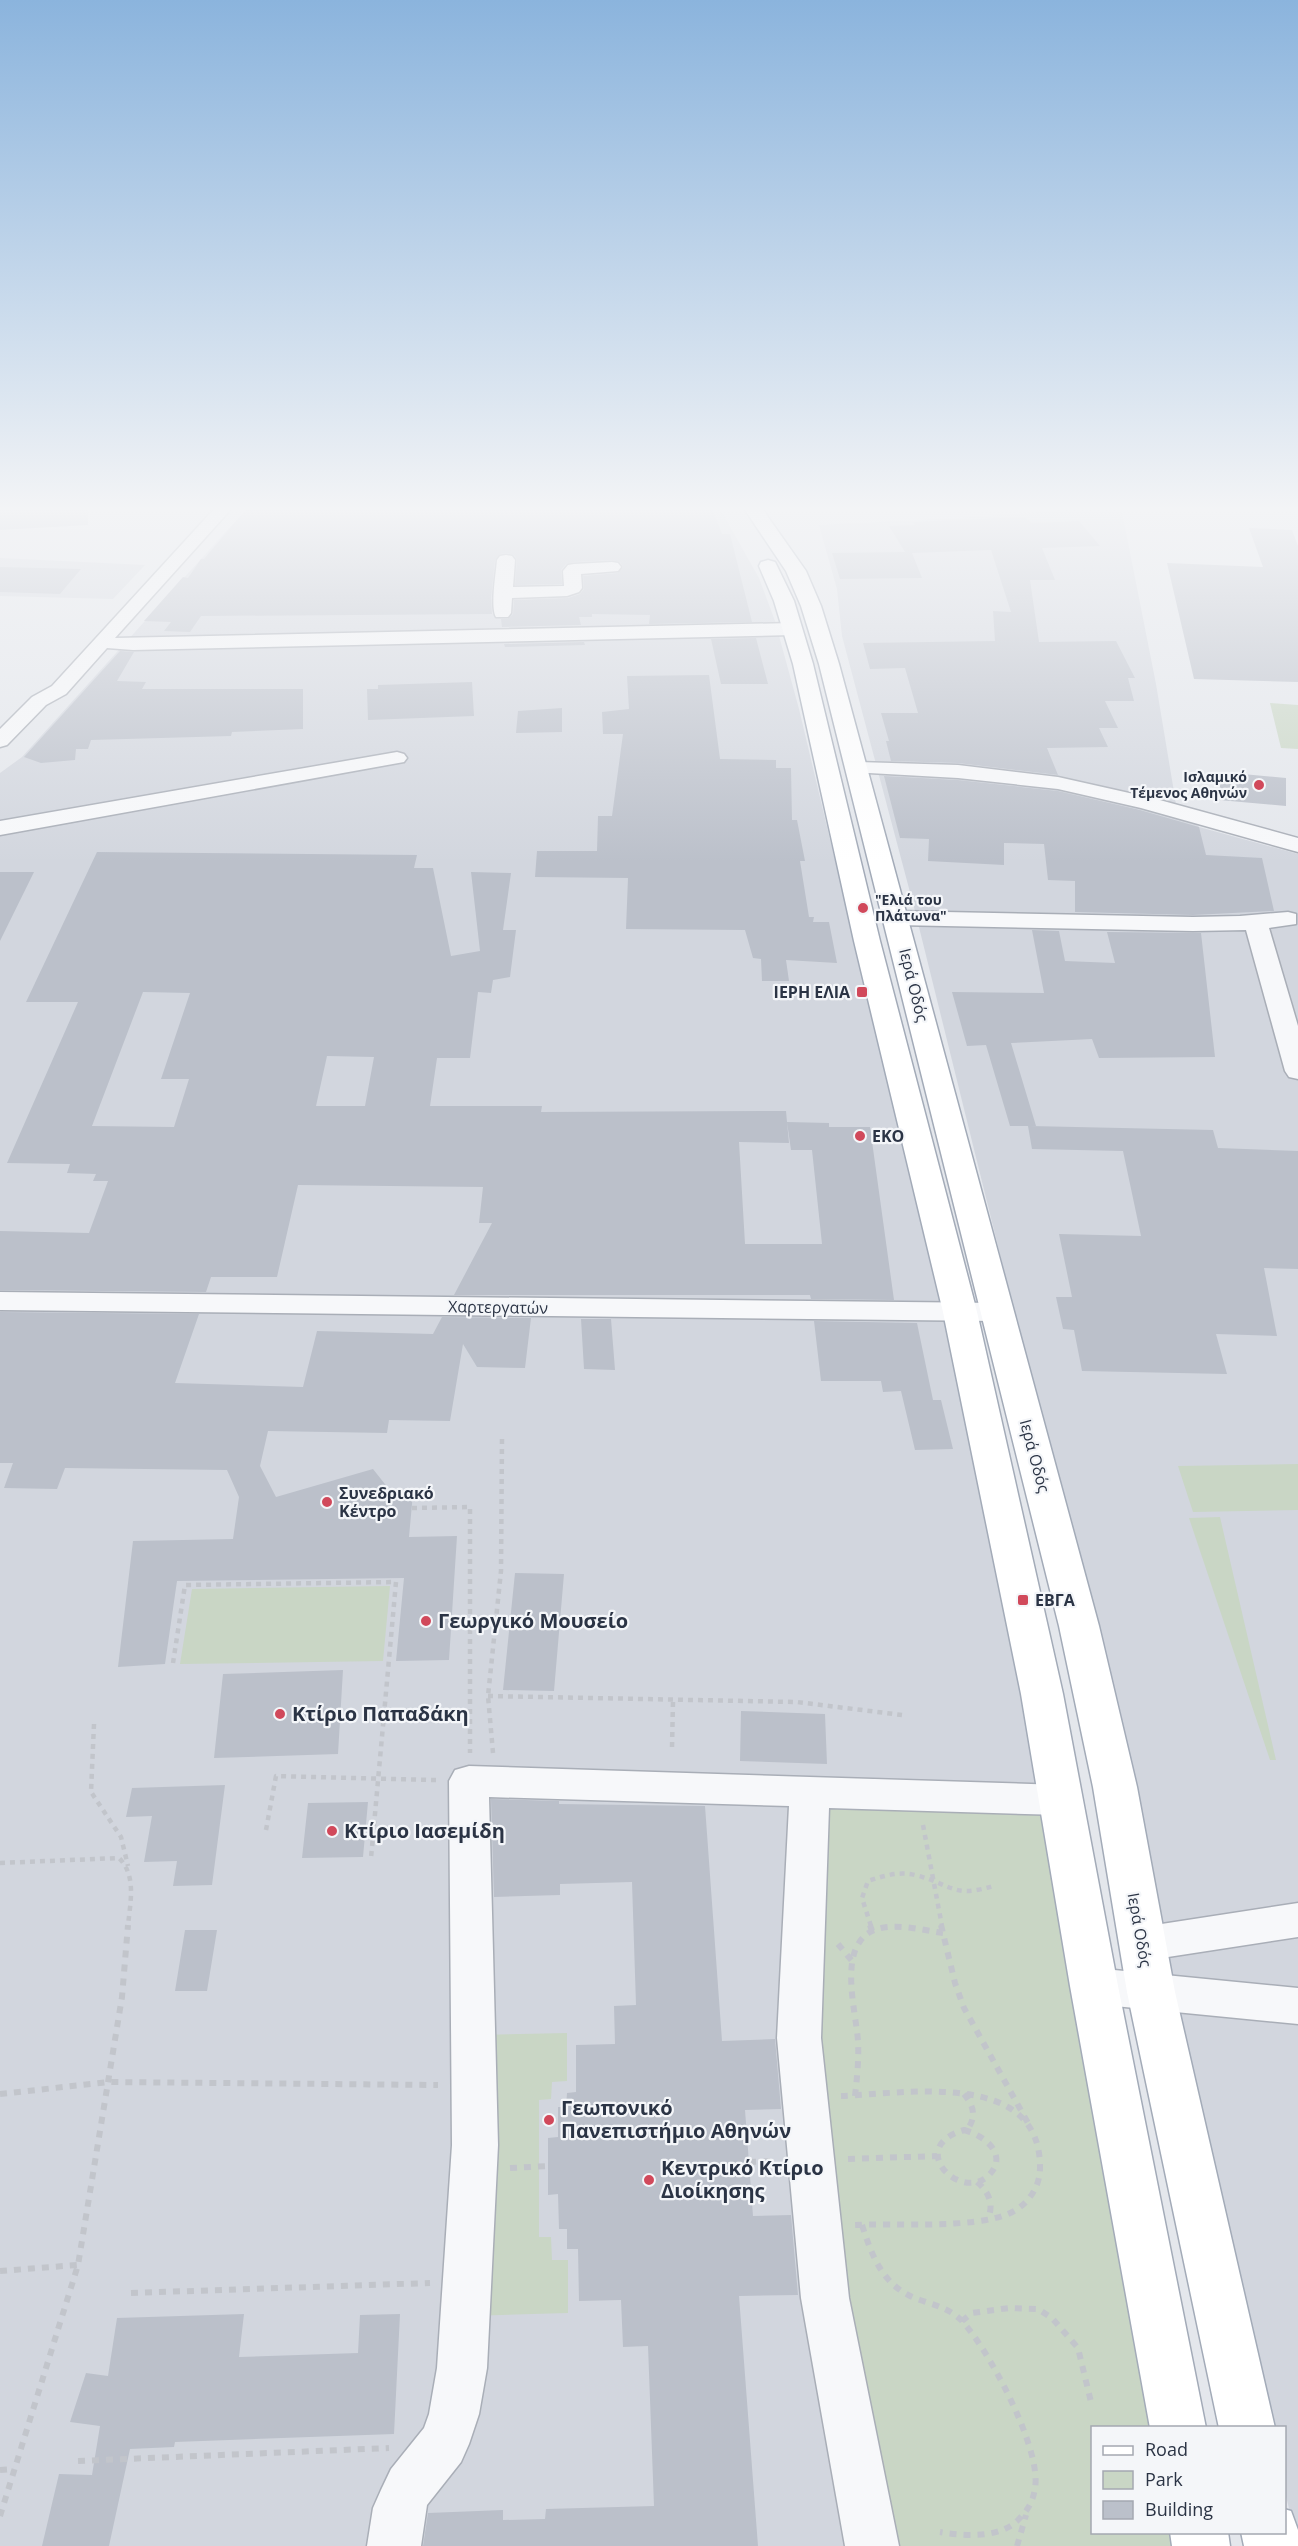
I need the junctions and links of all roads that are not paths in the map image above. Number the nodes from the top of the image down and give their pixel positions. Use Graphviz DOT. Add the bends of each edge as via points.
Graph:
graph roads {
  1 [pos="96,626"];
  2 [pos="117,626"];
  3 [pos="502,626"];
  4 [pos="791,626"];
  5 [pos="817,626"];
  6 [pos="792,629"];
  7 [pos="501,637"];
  8 [pos="104,641"];
  9 [pos="39,701"];
  10 [pos="0,741"];
  11 [pos="398,758"];
  12 [pos="858,768"];
  13 [pos="0,828"];
  14 [pos="1298,845"];
  15 [pos="896,918"];
  16 [pos="1288,919"];
  17 [pos="1256,923"];
  18 [pos="1298,1071"];
  19 [pos="0,1301"];
  20 [pos="978,1312"];
  21 [pos="810,1791"];
  22 [pos="1061,1800"];
  23 [pos="1298,1920"];
  24 [pos="1142,1944"];
  25 [pos="1094,1986"];
  26 [pos="1151,1992"];
  27 [pos="1298,2006"];
  28 [pos="1179,2426"];
  29 [pos="1247,2426"];
  30 [pos="394,2546"];
  31 [pos="872,2546"];
  1 -- 9 [label="street" via="37,689"];
  2 -- 8 [label="street"];
  3 -- 7 [label="street"];
  4 -- 6 [label="main road, Ιερά Οδός"];
  5 -- 12 [label="main road, Ιερά Οδός"];
  6 -- 7 [label="street"];
  6 -- 20 [label="main road, Ιερά Οδός" via="867,941"];
  7 -- 8 [label="street" via="133,644"];
  8 -- 9 [label="street" via="59,690"];
  9 -- 10 [label="street"];
  11 -- 13 [label="street"];
  12 -- 14 [label="street" via="947,770 1058,783"];
  12 -- 15 [label="main road, Ιερά Οδός"];
  15 -- 17 [label="street"];
  15 -- 20 [label="main road, Ιερά Οδός"];
  16 -- 17 [label="street"];
  17 -- 18 [label="street"];
  19 -- 20 [label="street, Χαρτεργατών"];
  20 -- 22 [label="main road, Ιερά Οδός" via="1013,1553"];
  20 -- 24 [label="main road, Ιερά Οδός" via="1061,1553 1115,1787"];
  21 -- 22 [label="street"];
  21 -- 30 [label="street" via="481,1782 476,2145 462,2368 454,2414 443,2444 408,2487 399,2508"];
  21 -- 31 [label="street" via="798,2038 825,2298"];
  22 -- 25 [label="main road, Ιερά Οδός"];
  23 -- 24 [label="street"];
  24 -- 26 [label="main road, Ιερά Οδός"];
  25 -- 26 [label="street"];
  25 -- 28 [label="main road, Ιερά Οδός"];
  26 -- 27 [label="street"];
  26 -- 29 [label="main road, Ιερά Οδός"];
}
